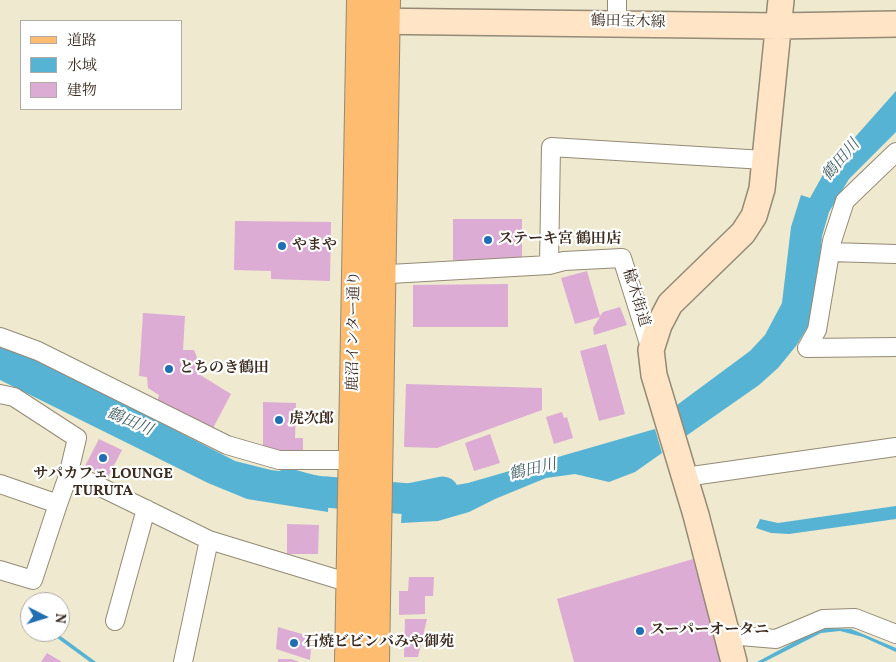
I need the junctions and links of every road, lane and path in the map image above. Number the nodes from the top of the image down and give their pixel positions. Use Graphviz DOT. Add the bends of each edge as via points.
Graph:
graph roads {
  1 [pos="780,0"];
  2 [pos="373,10"];
  3 [pos="617,11"];
  4 [pos="896,24"];
  5 [pos="778,26"];
  6 [pos="896,152"];
  7 [pos="764,160"];
  8 [pos="830,252"];
  9 [pos="896,254"];
  10 [pos="549,265"];
  11 [pos="368,276"];
  12 [pos="0,337"];
  13 [pos="896,347"];
  14 [pos="651,350"];
  15 [pos="0,394"];
  16 [pos="896,447"];
  17 [pos="353,468"];
  18 [pos="68,476"];
  19 [pos="685,477"];
  20 [pos="0,484"];
  21 [pos="58,504"];
  22 [pos="146,509"];
  23 [pos="209,540"];
  24 [pos="0,570"];
  25 [pos="350,583"];
  26 [pos="114,620"];
  27 [pos="896,634"];
  28 [pos="728,635"];
  29 [pos="183,662"];
  30 [pos="349,662"];
  31 [pos="375,662"];
  32 [pos="734,662"];
  1 -- 5 [label="street"];
  2 -- 3 [label="street, 鶴田宝木線"];
  2 -- 11 [label="main road, 鹿沼インター通り"];
  3 -- 5 [label="street, 鶴田宝木線"];
  4 -- 5 [label="street, 鶴田宝木線"];
  5 -- 7 [label="street"];
  6 -- 8 [label="street" via="845,201"];
  7 -- 10 [label="street" via="551,147"];
  7 -- 14 [label="street" via="762,189 754,216 743,233 670,304"];
  8 -- 9 [label="street"];
  8 -- 13 [label="street" via="818,330 807,348"];
  10 -- 11 [label="street"];
  10 -- 14 [label="street, 楡木街道" via="564,261 622,258"];
  11 -- 17 [label="main road, 鹿沼インター通り"];
  11 -- 31 [label="main road, 鹿沼インター通り" via="379,477"];
  12 -- 17 [label="street" via="38,351 227,445 279,460"];
  14 -- 19 [label="street, 楡木街道" via="654,375"];
  15 -- 18 [label="street" via="14,397 76,438"];
  16 -- 19 [label="street"];
  17 -- 25 [label="main road, 鹿沼インター通り"];
  18 -- 21 [label="street"];
  18 -- 22 [label="street" via="84,479"];
  19 -- 28 [label="street"];
  20 -- 21 [label="street"];
  21 -- 24 [label="street" via="33,580"];
  22 -- 23 [label="street"];
  22 -- 26 [label="street"];
  23 -- 25 [label="street"];
  23 -- 29 [label="street"];
  25 -- 30 [label="main road, 鹿沼インター通り"];
  27 -- 28 [label="street" via="856,618 823,619 776,639"];
  28 -- 32 [label="street"];
}
